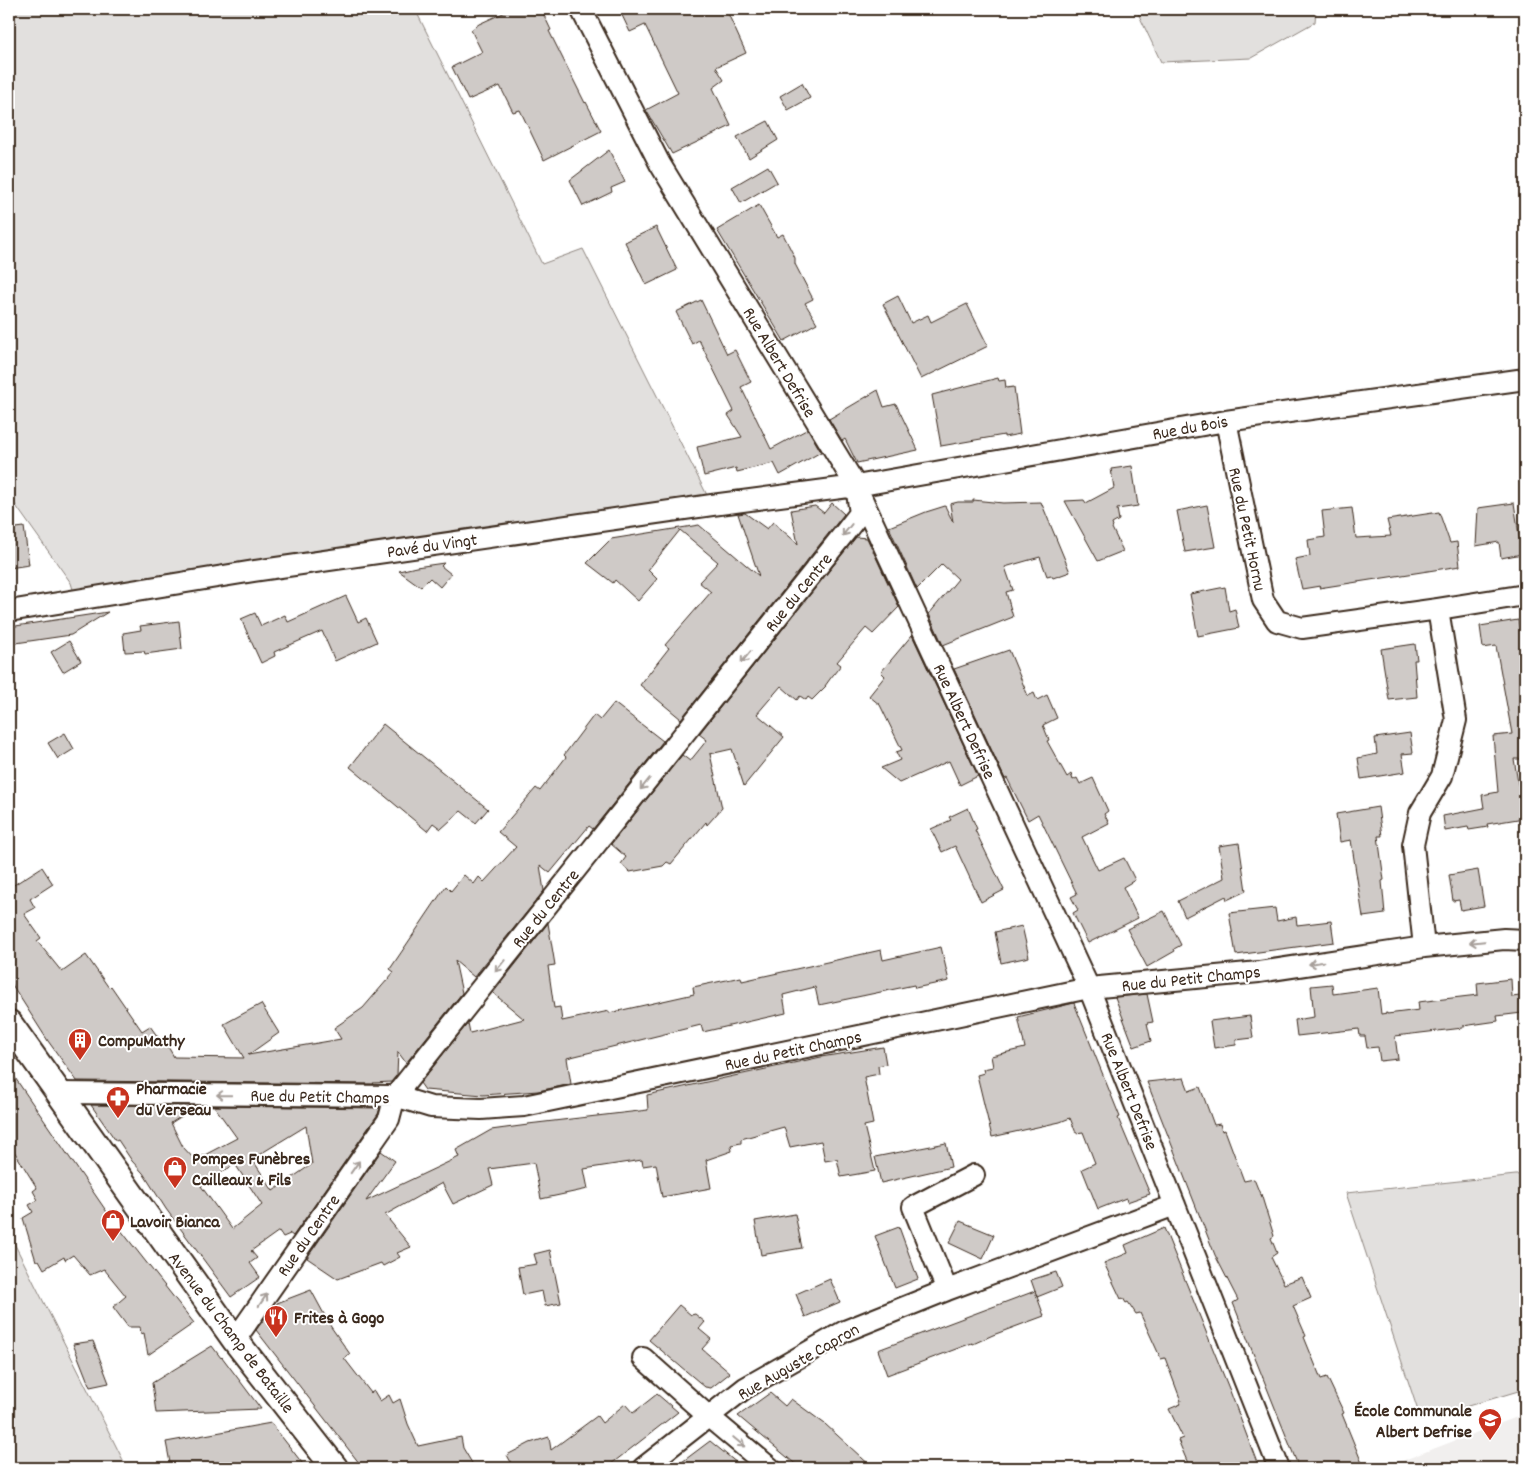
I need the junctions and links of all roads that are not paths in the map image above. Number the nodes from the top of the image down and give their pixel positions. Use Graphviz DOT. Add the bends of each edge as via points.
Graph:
graph roads {
  1 [pos="582,9"];
  2 [pos="1525,379"];
  3 [pos="1226,421"];
  4 [pos="856,486"];
  5 [pos="1525,595"];
  6 [pos="1438,609"];
  7 [pos="9,611"];
  8 [pos="1525,940"];
  9 [pos="1424,947"];
  10 [pos="1089,988"];
  11 [pos="9,1023"];
  12 [pos="58,1093"];
  13 [pos="395,1096"];
  14 [pos="974,1175"];
  15 [pos="1175,1205"];
  16 [pos="947,1290"];
  17 [pos="235,1340"];
  18 [pos="642,1358"];
  19 [pos="708,1416"];
  20 [pos="335,1468"];
  21 [pos="643,1468"];
  22 [pos="770,1468"];
  23 [pos="1280,1468"];
  1 -- 4 [label="street, Rue Albert Defrise" via="660,164"];
  2 -- 3 [label="street, Rue du Bois"];
  3 -- 4 [label="street, Rue du Bois"];
  3 -- 6 [label="street, Rue du Petit Hornu" via="1263,600 1277,621 1302,628"];
  4 -- 7 [label="street, Pavé du Vingt" via="254,571"];
  4 -- 10 [label="street, Rue Albert Defrise"];
  4 -- 13 [label="street, Rue du Centre, one-way" via="860,513"];
  5 -- 6 [label="street, Rue du Petit Hornu"];
  6 -- 9 [label="street" via="1456,720 1442,776 1420,814 1413,845"];
  8 -- 9 [label="street, Rue du Petit Champs, one-way"];
  9 -- 10 [label="street, Rue du Petit Champs, one-way" via="1259,972"];
  10 -- 13 [label="street, Rue du Petit Champs" via="524,1106 481,1109 431,1107"];
  10 -- 15 [label="street, Rue Albert Defrise"];
  11 -- 12 [label="street, Avenue du Champ de Bataille"];
  13 -- 12 [label="street, Rue du Petit Champs, one-way"];
  12 -- 17 [label="street, Avenue du Champ de Bataille"];
  17 -- 13 [label="street, Rue du Centre, one-way" via="389,1118"];
  14 -- 16 [label="street" via="913,1207"];
  15 -- 16 [label="street, Rue Auguste Capron"];
  15 -- 23 [label="street, Rue Albert Defrise"];
  16 -- 19 [label="street, Rue Auguste Capron" via="845,1331 745,1388"];
  17 -- 20 [label="street, Avenue du Champ de Bataille"];
  18 -- 19 [label="street"];
  19 -- 21 [label="street, Rue Auguste Capron"];
  19 -- 22 [label="street, one-way"];
}
